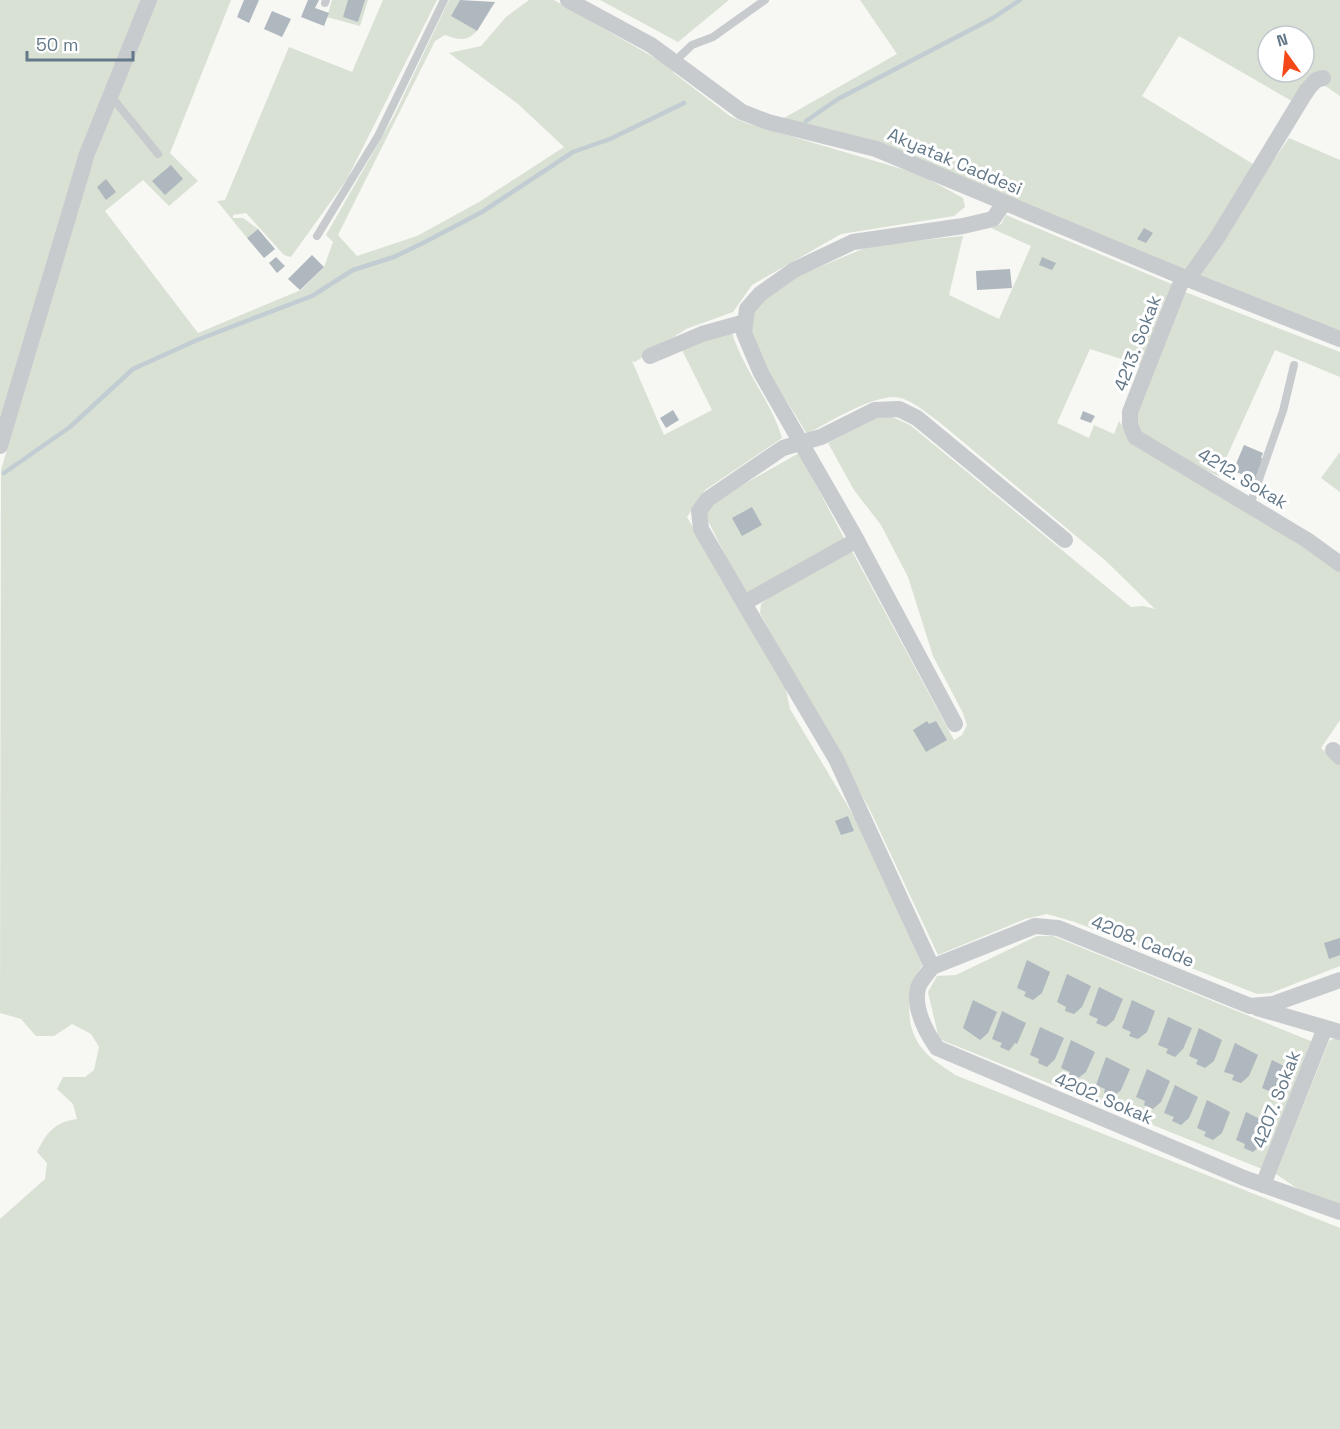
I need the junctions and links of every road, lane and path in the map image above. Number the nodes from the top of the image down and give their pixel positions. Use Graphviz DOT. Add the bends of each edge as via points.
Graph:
graph roads {
  1 [pos="149,0"];
  2 [pos="444,0"];
  3 [pos="568,0"];
  4 [pos="765,0"];
  5 [pos="675,61"];
  6 [pos="1323,78"];
  7 [pos="109,95"];
  8 [pos="158,154"];
  9 [pos="1004,202"];
  10 [pos="317,236"];
  11 [pos="1186,278"];
  12 [pos="745,322"];
  13 [pos="1340,339"];
  14 [pos="650,356"];
  15 [pos="1294,365"];
  16 [pos="1130,424"];
  17 [pos="801,443"];
  18 [pos="0,446"];
  19 [pos="1250,505"];
  20 [pos="857,540"];
  21 [pos="1065,540"];
  22 [pos="1340,564"];
  23 [pos="744,603"];
  24 [pos="955,724"];
  25 [pos="932,967"];
  26 [pos="1340,980"];
  27 [pos="1250,1006"];
  28 [pos="1332,1030"];
  29 [pos="1263,1185"];
  30 [pos="1340,1212"];
  1 -- 7 [label="street"];
  2 -- 10 [label="lane" via="378,136"];
  3 -- 5 [label="street, Akyatak Caddesi"];
  4 -- 5 [label="lane" via="713,37 692,45"];
  5 -- 9 [label="street, Akyatak Caddesi" via="742,111 768,122 876,149"];
  6 -- 11 [label="street, 4213. Sokak" via="1306,90 1217,238"];
  7 -- 8 [label="lane"];
  7 -- 18 [label="street" via="54,260"];
  9 -- 11 [label="street, Akyatak Caddesi"];
  9 -- 12 [label="street" via="993,219 853,242 794,270 760,294 747,309"];
  11 -- 13 [label="street, Akyatak Caddesi"];
  11 -- 16 [label="street, 4213. Sokak" via="1130,412"];
  12 -- 14 [label="street" via="702,334"];
  12 -- 17 [label="street" via="744,333 761,373"];
  15 -- 19 [label="lane" via="1283,411"];
  16 -- 19 [label="street, 4212. Sokak" via="1134,436"];
  17 -- 20 [label="street"];
  17 -- 21 [label="street" via="875,410 899,409 917,418"];
  17 -- 23 [label="street" via="783,448 708,499 699,510 701,529"];
  19 -- 22 [label="street, 4212. Sokak"];
  20 -- 23 [label="street"];
  20 -- 24 [label="street"];
  23 -- 25 [label="street" via="836,759"];
  25 -- 27 [label="street, 4208. Cadde" via="1046,925"];
  25 -- 29 [label="street, 4202. Sokak" via="918,988 919,1010 925,1030 937,1048"];
  26 -- 27 [label="street" via="1272,1004"];
  27 -- 28 [label="street, 4208. Cadde"];
  28 -- 29 [label="street, 4207. Sokak"];
  29 -- 30 [label="street, 4202. Sokak"];
}
